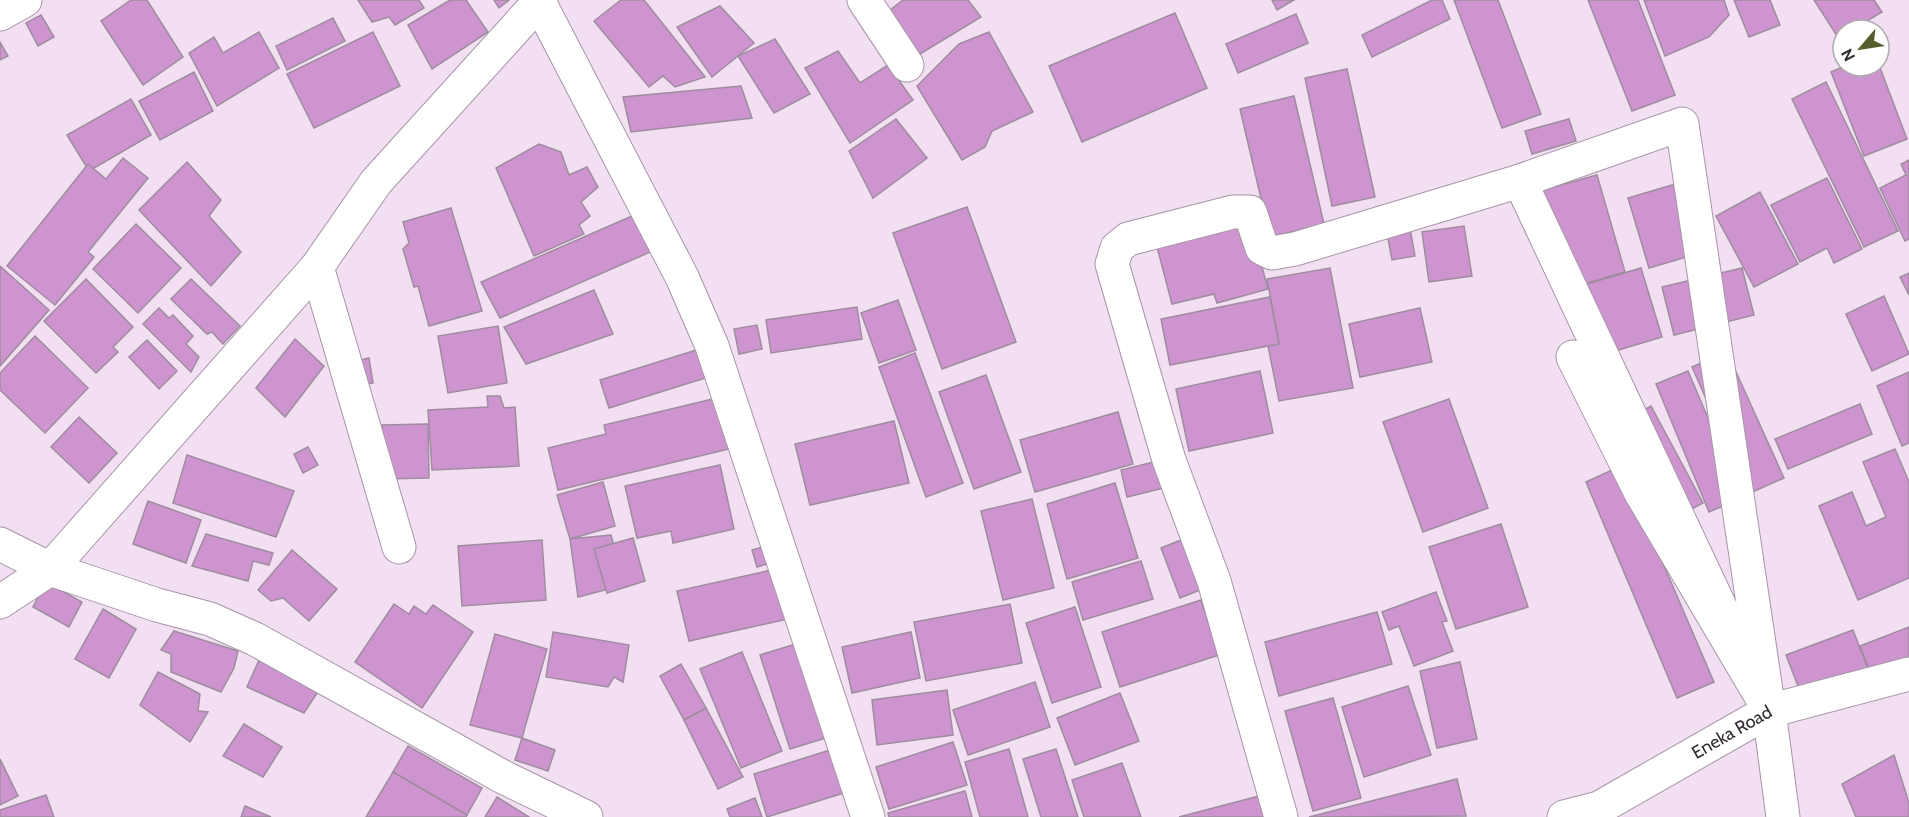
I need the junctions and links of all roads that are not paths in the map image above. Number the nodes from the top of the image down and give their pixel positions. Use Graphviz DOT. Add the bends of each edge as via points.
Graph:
graph roads {
  1 [pos="25,0"];
  2 [pos="864,0"];
  3 [pos="539,1"];
  4 [pos="0,14"];
  5 [pos="907,65"];
  6 [pos="1520,181"];
  7 [pos="317,267"];
  8 [pos="0,544"];
  9 [pos="399,547"];
  10 [pos="50,569"];
  11 [pos="0,602"];
  12 [pos="1909,674"];
  13 [pos="1769,711"];
  14 [pos="586,817"];
  15 [pos="868,817"];
  16 [pos="1281,817"];
  17 [pos="1564,817"];
  18 [pos="1783,817"];
  1 -- 4 [label="street"];
  2 -- 5 [label="street"];
  3 -- 7 [label="street" via="376,182"];
  3 -- 15 [label="street" via="682,277 712,346"];
  6 -- 13 [label="street"];
  6 -- 13 [label="street" via="1682,124"];
  6 -- 16 [label="street" via="1272,253 1262,248 1250,212 1233,212 1138,236 1118,248 1112,264 1169,460 1214,581"];
  7 -- 9 [label="street"];
  7 -- 10 [label="street"];
  8 -- 10 [label="street"];
  10 -- 11 [label="street"];
  10 -- 14 [label="street" via="210,620 255,639 505,778"];
  12 -- 13 [label="street, Eneka Road"];
  13 -- 13 [label="street" via="1641,493 1573,357 1764,700"];
  13 -- 17 [label="street, Eneka Road" via="1599,808"];
  13 -- 18 [label="street"];
}
